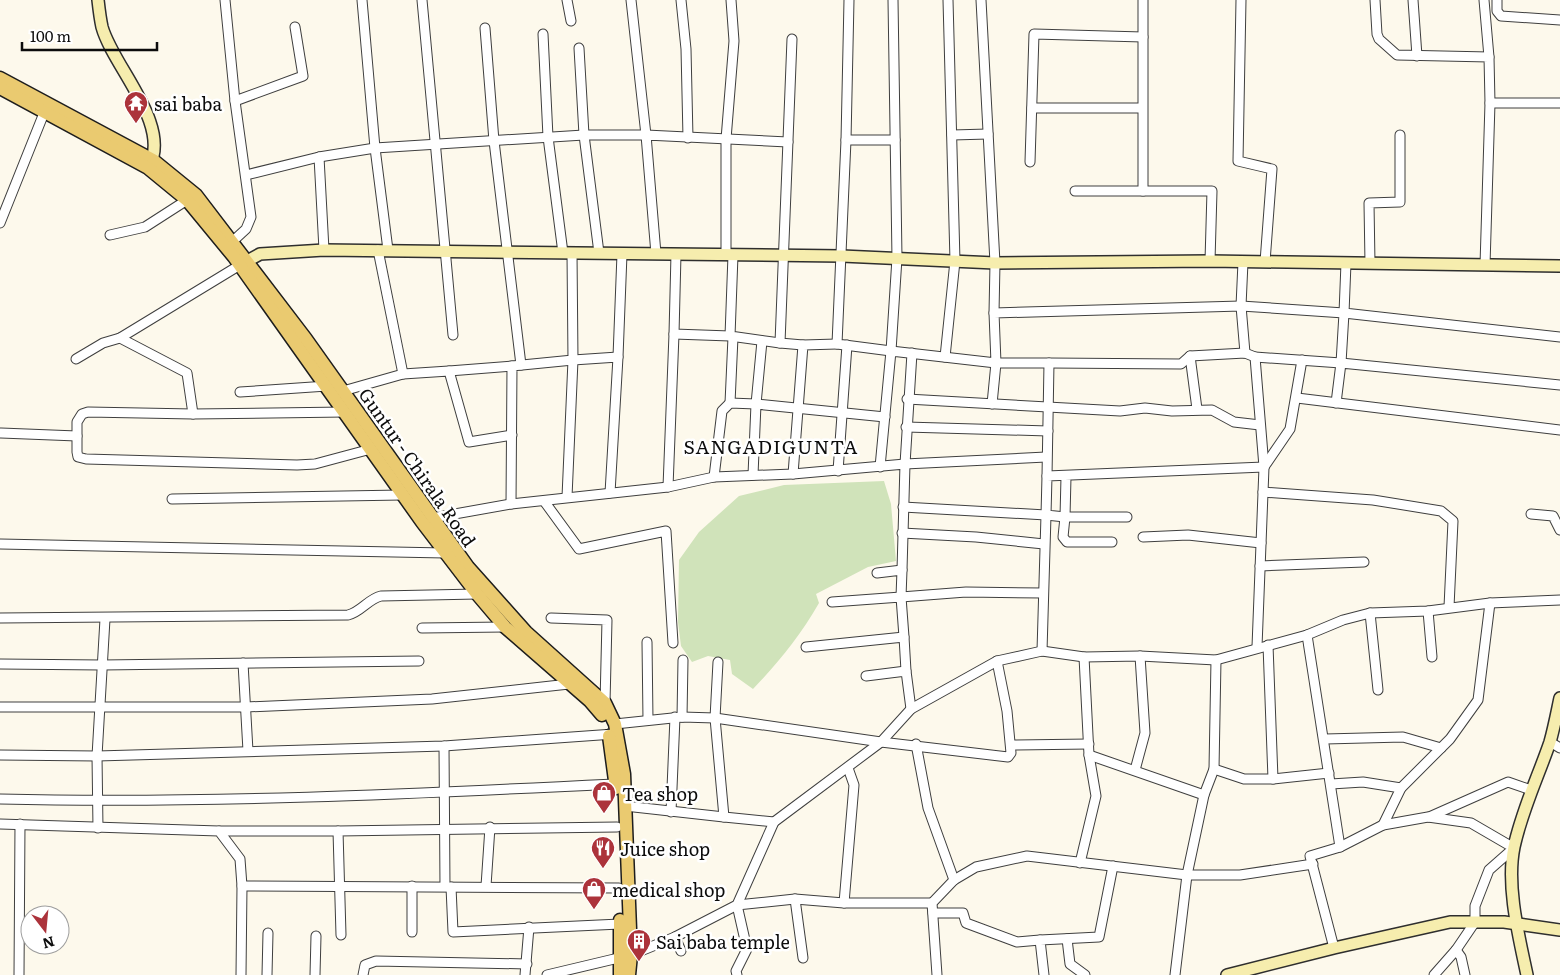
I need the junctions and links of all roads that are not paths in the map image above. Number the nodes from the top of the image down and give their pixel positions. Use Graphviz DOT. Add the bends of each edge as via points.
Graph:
graph roads {
  1 [pos="98,0"];
  2 [pos="225,0"];
  3 [pos="362,0"];
  4 [pos="567,0"];
  5 [pos="631,0"];
  6 [pos="681,0"];
  7 [pos="731,0"];
  8 [pos="849,0"];
  9 [pos="893,0"];
  10 [pos="948,0"];
  11 [pos="981,0"];
  12 [pos="1143,0"];
  13 [pos="1241,0"];
  14 [pos="1375,0"];
  15 [pos="1413,0"];
  16 [pos="1484,0"];
  17 [pos="1497,0"];
  18 [pos="422,8"];
  19 [pos="571,20"];
  20 [pos="1560,20"];
  21 [pos="295,27"];
  22 [pos="485,28"];
  23 [pos="543,34"];
  24 [pos="1143,37"];
  25 [pos="792,39"];
  26 [pos="579,48"];
  27 [pos="1417,56"];
  28 [pos="1489,57"];
  29 [pos="0,78"];
  30 [pos="0,88"];
  31 [pos="235,101"];
  32 [pos="1490,103"];
  33 [pos="1560,103"];
  34 [pos="1032,108"];
  35 [pos="1142,108"];
  36 [pos="44,113"];
  37 [pos="988,134"];
  38 [pos="584,135"];
  39 [pos="646,135"];
  40 [pos="952,135"];
  41 [pos="1400,135"];
  42 [pos="548,137"];
  43 [pos="688,138"];
  44 [pos="726,139"];
  45 [pos="846,140"];
  46 [pos="895,140"];
  47 [pos="494,141"];
  48 [pos="788,142"];
  49 [pos="436,145"];
  50 [pos="375,148"];
  51 [pos="319,157"];
  52 [pos="1030,162"];
  53 [pos="150,164"];
  54 [pos="246,175"];
  55 [pos="1075,191"];
  56 [pos="1143,191"];
  57 [pos="187,200"];
  58 [pos="0,223"];
  59 [pos="110,235"];
  60 [pos="233,241"];
  61 [pos="324,250"];
  62 [pos="383,250"];
  63 [pos="446,251"];
  64 [pos="507,252"];
  65 [pos="568,253"];
  66 [pos="599,253"];
  67 [pos="622,254"];
  68 [pos="656,254"];
  69 [pos="676,254"];
  70 [pos="730,255"];
  71 [pos="783,256"];
  72 [pos="842,256"];
  73 [pos="897,258"];
  74 [pos="955,261"];
  75 [pos="1210,261"];
  76 [pos="1242,262"];
  77 [pos="1265,262"];
  78 [pos="243,263"];
  79 [pos="995,263"];
  80 [pos="1346,263"];
  81 [pos="1370,264"];
  82 [pos="1485,265"];
  83 [pos="1560,266"];
  84 [pos="1241,306"];
  85 [pos="994,313"];
  86 [pos="1344,313"];
  87 [pos="674,334"];
  88 [pos="453,335"];
  89 [pos="731,337"];
  90 [pos="1560,337"];
  91 [pos="120,338"];
  92 [pos="762,340"];
  93 [pos="780,343"];
  94 [pos="837,344"];
  95 [pos="804,345"];
  96 [pos="847,345"];
  97 [pos="891,351"];
  98 [pos="912,353"];
  99 [pos="1245,353"];
  100 [pos="1190,356"];
  101 [pos="618,357"];
  102 [pos="944,357"];
  103 [pos="1255,357"];
  104 [pos="76,359"];
  105 [pos="573,360"];
  106 [pos="1302,360"];
  107 [pos="996,363"];
  108 [pos="1049,363"];
  109 [pos="1341,363"];
  110 [pos="517,366"];
  111 [pos="449,371"];
  112 [pos="403,374"];
  113 [pos="1560,385"];
  114 [pos="327,386"];
  115 [pos="342,391"];
  116 [pos="240,392"];
  117 [pos="1296,398"];
  118 [pos="907,399"];
  119 [pos="730,403"];
  120 [pos="1336,403"];
  121 [pos="756,404"];
  122 [pos="992,404"];
  123 [pos="797,408"];
  124 [pos="1048,408"];
  125 [pos="1197,409"];
  126 [pos="345,412"];
  127 [pos="842,413"];
  128 [pos="193,414"];
  129 [pos="885,417"];
  130 [pos="1260,424"];
  131 [pos="906,427"];
  132 [pos="1560,430"];
  133 [pos="1048,431"];
  134 [pos="1,433"];
  135 [pos="512,435"];
  136 [pos="77,436"];
  137 [pos="371,449"];
  138 [pos="1046,457"];
  139 [pos="905,464"];
  140 [pos="880,467"];
  141 [pos="1264,467"];
  142 [pos="838,471"];
  143 [pos="793,474"];
  144 [pos="753,476"];
  145 [pos="1047,476"];
  146 [pos="714,477"];
  147 [pos="1066,477"];
  148 [pos="668,487"];
  149 [pos="1263,492"];
  150 [pos="610,493"];
  151 [pos="402,495"];
  152 [pos="568,497"];
  153 [pos="172,499"];
  154 [pos="544,500"];
  155 [pos="511,504"];
  156 [pos="903,506"];
  157 [pos="1531,514"];
  158 [pos="1046,515"];
  159 [pos="1064,516"];
  160 [pos="1128,517"];
  161 [pos="432,518"];
  162 [pos="1560,530"];
  163 [pos="902,532"];
  164 [pos="1143,537"];
  165 [pos="1112,542"];
  166 [pos="1261,543"];
  167 [pos="0,544"];
  168 [pos="1044,544"];
  169 [pos="445,553"];
  170 [pos="1364,562"];
  171 [pos="1260,566"];
  172 [pos="902,570"];
  173 [pos="877,573"];
  174 [pos="1043,593"];
  175 [pos="477,594"];
  176 [pos="901,597"];
  177 [pos="1560,600"];
  178 [pos="832,602"];
  179 [pos="1490,603"];
  180 [pos="1449,607"];
  181 [pos="1428,611"];
  182 [pos="1370,613"];
  183 [pos="0,618"];
  184 [pos="551,618"];
  185 [pos="105,619"];
  186 [pos="505,627"];
  187 [pos="422,628"];
  188 [pos="1307,635"];
  189 [pos="904,637"];
  190 [pos="647,642"];
  191 [pos="673,643"];
  192 [pos="1268,645"];
  193 [pos="806,647"];
  194 [pos="1257,647"];
  195 [pos="1042,651"];
  196 [pos="1140,656"];
  197 [pos="1432,656"];
  198 [pos="1084,657"];
  199 [pos="683,660"];
  200 [pos="1216,660"];
  201 [pos="419,661"];
  202 [pos="997,661"];
  203 [pos="718,662"];
  204 [pos="243,663"];
  205 [pos="0,664"];
  206 [pos="102,665"];
  207 [pos="906,671"];
  208 [pos="866,676"];
  209 [pos="569,684"];
  210 [pos="1378,690"];
  211 [pos="1560,698"];
  212 [pos="605,703"];
  213 [pos="0,707"];
  214 [pos="246,707"];
  215 [pos="99,708"];
  216 [pos="912,709"];
  217 [pos="679,717"];
  218 [pos="715,718"];
  219 [pos="648,720"];
  220 [pos="614,731"];
  221 [pos="1325,739"];
  222 [pos="881,742"];
  223 [pos="1557,743"];
  224 [pos="916,744"];
  225 [pos="1089,744"];
  226 [pos="1011,745"];
  227 [pos="444,746"];
  228 [pos="1441,748"];
  229 [pos="248,751"];
  230 [pos="0,755"];
  231 [pos="1089,755"];
  232 [pos="98,756"];
  233 [pos="848,768"];
  234 [pos="1214,769"];
  235 [pos="1135,770"];
  236 [pos="1329,773"];
  237 [pos="1273,779"];
  238 [pos="616,784"];
  239 [pos="1331,784"];
  240 [pos="1401,788"];
  241 [pos="1531,790"];
  242 [pos="445,792"];
  243 [pos="1204,795"];
  244 [pos="0,799"];
  245 [pos="97,801"];
  246 [pos="625,806"];
  247 [pos="671,812"];
  248 [pos="1428,817"];
  249 [pos="724,818"];
  250 [pos="774,822"];
  251 [pos="0,824"];
  252 [pos="20,824"];
  253 [pos="1383,825"];
  254 [pos="490,827"];
  255 [pos="617,827"];
  256 [pos="98,828"];
  257 [pos="338,830"];
  258 [pos="445,830"];
  259 [pos="219,831"];
  260 [pos="1340,846"];
  261 [pos="1514,848"];
  262 [pos="1080,862"];
  263 [pos="1313,864"];
  264 [pos="1114,866"];
  265 [pos="1187,875"];
  266 [pos="954,880"];
  267 [pos="242,886"];
  268 [pos="339,886"];
  269 [pos="412,886"];
  270 [pos="448,886"];
  271 [pos="486,886"];
  272 [pos="619,888"];
  273 [pos="795,899"];
  274 [pos="844,903"];
  275 [pos="932,903"];
  276 [pos="737,905"];
  277 [pos="933,914"];
  278 [pos="1475,922"];
  279 [pos="620,924"];
  280 [pos="1517,924"];
  281 [pos="529,927"];
  282 [pos="1560,930"];
  283 [pos="412,932"];
  284 [pos="268,933"];
  285 [pos="341,935"];
  286 [pos="316,936"];
  287 [pos="675,936"];
  288 [pos="1067,939"];
  289 [pos="1040,940"];
  290 [pos="1334,948"];
  291 [pos="1456,950"];
  292 [pos="681,952"];
  293 [pos="626,956"];
  294 [pos="803,958"];
  295 [pos="527,964"];
  296 [pos="19,975"];
  297 [pos="241,975"];
  298 [pos="267,975"];
  299 [pos="315,975"];
  300 [pos="363,975"];
  301 [pos="525,975"];
  302 [pos="547,975"];
  303 [pos="620,975"];
  304 [pos="629,975"];
  305 [pos="737,975"];
  306 [pos="937,975"];
  307 [pos="1044,975"];
  308 [pos="1085,975"];
  309 [pos="1175,975"];
  310 [pos="1227,975"];
  311 [pos="1434,975"];
  312 [pos="1465,975"];
  313 [pos="1527,975"];
  1 -- 53 [label="street" via="102,28 153,134"];
  2 -- 31 [label="street"];
  3 -- 50 [label="street"];
  4 -- 19 [label="street"];
  5 -- 39 [label="street"];
  6 -- 43 [label="street"];
  7 -- 44 [label="street" via="734,38"];
  8 -- 45 [label="street"];
  9 -- 46 [label="street"];
  10 -- 40 [label="street"];
  11 -- 37 [label="street"];
  12 -- 24 [label="street"];
  13 -- 77 [label="street" via="1238,161 1272,169"];
  14 -- 27 [label="street" via="1379,40 1397,55"];
  15 -- 27 [label="street"];
  16 -- 28 [label="street"];
  17 -- 20 [label="street" via="1497,11 1501,16"];
  18 -- 49 [label="street"];
  21 -- 31 [label="street" via="303,76"];
  22 -- 47 [label="street"];
  23 -- 42 [label="street"];
  24 -- 34 [label="street" via="1034,34"];
  24 -- 35 [label="street"];
  25 -- 48 [label="street"];
  26 -- 38 [label="street"];
  27 -- 28 [label="street"];
  28 -- 32 [label="street"];
  29 -- 53 [label="main road, Guntur - Chirala Road"];
  30 -- 36 [label="main road, Guntur - Chirala Road"];
  31 -- 54 [label="street"];
  32 -- 33 [label="street"];
  32 -- 82 [label="street"];
  34 -- 35 [label="street"];
  34 -- 52 [label="street"];
  35 -- 56 [label="street"];
  36 -- 53 [label="main road, Guntur - Chirala Road"];
  36 -- 58 [label="street"];
  37 -- 40 [label="street"];
  37 -- 79 [label="street"];
  38 -- 39 [label="street"];
  38 -- 42 [label="street"];
  38 -- 66 [label="street"];
  39 -- 43 [label="street"];
  39 -- 68 [label="street"];
  40 -- 74 [label="street"];
  41 -- 81 [label="street" via="1400,202 1369,203"];
  42 -- 47 [label="street"];
  42 -- 65 [label="street"];
  43 -- 44 [label="street"];
  44 -- 48 [label="street"];
  44 -- 70 [label="street"];
  45 -- 46 [label="street"];
  45 -- 72 [label="street"];
  46 -- 73 [label="street"];
  47 -- 49 [label="street"];
  47 -- 64 [label="street"];
  48 -- 71 [label="street"];
  49 -- 50 [label="street"];
  49 -- 63 [label="street"];
  50 -- 51 [label="street"];
  50 -- 62 [label="street"];
  51 -- 54 [label="street"];
  51 -- 61 [label="street"];
  53 -- 57 [label="main road, Guntur - Chirala Road"];
  53 -- 60 [label="main road, Guntur - Chirala Road" via="191,190"];
  54 -- 60 [label="street" via="252,217 246,229"];
  55 -- 56 [label="street"];
  56 -- 75 [label="street" via="1212,191"];
  57 -- 59 [label="street" via="145,227"];
  57 -- 78 [label="main road, Guntur - Chirala Road"];
  60 -- 78 [label="main road, Guntur - Chirala Road"];
  61 -- 62 [label="street"];
  61 -- 78 [label="street" via="266,253"];
  62 -- 63 [label="street"];
  62 -- 112 [label="street"];
  63 -- 64 [label="street"];
  63 -- 88 [label="street"];
  64 -- 65 [label="street"];
  64 -- 110 [label="street"];
  65 -- 66 [label="street"];
  65 -- 105 [label="street"];
  66 -- 67 [label="street"];
  67 -- 68 [label="street"];
  67 -- 101 [label="street"];
  68 -- 69 [label="street"];
  69 -- 70 [label="street"];
  69 -- 87 [label="street"];
  70 -- 71 [label="street"];
  70 -- 89 [label="street"];
  71 -- 72 [label="street"];
  71 -- 93 [label="street"];
  72 -- 73 [label="street"];
  72 -- 94 [label="street"];
  73 -- 74 [label="street"];
  73 -- 97 [label="street"];
  74 -- 79 [label="street"];
  74 -- 102 [label="street"];
  75 -- 76 [label="street"];
  75 -- 79 [label="street"];
  76 -- 77 [label="street"];
  76 -- 84 [label="street"];
  77 -- 80 [label="street"];
  78 -- 91 [label="street"];
  78 -- 114 [label="main road, Guntur - Chirala Road"];
  78 -- 115 [label="main road, Guntur - Chirala Road"];
  79 -- 85 [label="street"];
  80 -- 81 [label="street"];
  80 -- 86 [label="street"];
  81 -- 82 [label="street"];
  82 -- 83 [label="street"];
  84 -- 85 [label="street"];
  84 -- 86 [label="street"];
  84 -- 99 [label="street"];
  85 -- 107 [label="street"];
  86 -- 90 [label="street"];
  86 -- 109 [label="street"];
  87 -- 89 [label="street"];
  87 -- 148 [label="street"];
  89 -- 92 [label="street"];
  89 -- 119 [label="street"];
  91 -- 104 [label="street" via="103,343"];
  91 -- 128 [label="street" via="187,373"];
  92 -- 93 [label="street"];
  92 -- 121 [label="street"];
  93 -- 95 [label="street"];
  94 -- 95 [label="street"];
  94 -- 96 [label="street"];
  95 -- 123 [label="street"];
  96 -- 97 [label="street"];
  96 -- 127 [label="street"];
  97 -- 98 [label="street"];
  97 -- 129 [label="street"];
  98 -- 102 [label="street"];
  98 -- 118 [label="street"];
  99 -- 100 [label="street"];
  99 -- 103 [label="street"];
  100 -- 108 [label="street" via="1181,364"];
  100 -- 125 [label="street"];
  101 -- 105 [label="street"];
  101 -- 150 [label="street"];
  102 -- 107 [label="street"];
  103 -- 106 [label="street"];
  103 -- 130 [label="street"];
  105 -- 110 [label="street"];
  105 -- 152 [label="street"];
  106 -- 109 [label="street"];
  106 -- 117 [label="street"];
  107 -- 108 [label="street"];
  107 -- 122 [label="street"];
  108 -- 124 [label="street"];
  109 -- 113 [label="street"];
  109 -- 120 [label="street"];
  110 -- 111 [label="street"];
  110 -- 135 [label="street"];
  111 -- 112 [label="street"];
  111 -- 135 [label="street" via="469,442"];
  112 -- 115 [label="street"];
  114 -- 116 [label="street"];
  114 -- 126 [label="main road, Guntur - Chirala Road"];
  115 -- 161 [label="main road, Guntur - Chirala Road"];
  117 -- 120 [label="street"];
  117 -- 141 [label="street" via="1290,429"];
  118 -- 122 [label="street"];
  118 -- 131 [label="street"];
  119 -- 121 [label="street"];
  119 -- 146 [label="street" via="722,411"];
  120 -- 132 [label="street"];
  121 -- 123 [label="street"];
  121 -- 144 [label="street"];
  122 -- 124 [label="street"];
  123 -- 127 [label="street"];
  123 -- 143 [label="street"];
  124 -- 125 [label="street" via="1120,411"];
  124 -- 133 [label="street"];
  125 -- 130 [label="street" via="1212,410 1234,422"];
  126 -- 128 [label="street"];
  126 -- 137 [label="main road, Guntur - Chirala Road"];
  127 -- 129 [label="street"];
  127 -- 142 [label="street"];
  128 -- 136 [label="street" via="88,412 79,418"];
  129 -- 140 [label="street"];
  130 -- 141 [label="street"];
  131 -- 133 [label="street"];
  131 -- 139 [label="street"];
  133 -- 138 [label="street"];
  134 -- 136 [label="street"];
  135 -- 155 [label="street"];
  136 -- 137 [label="street" via="78,456 86,459 303,465"];
  137 -- 151 [label="main road, Guntur - Chirala Road"];
  138 -- 139 [label="street"];
  138 -- 145 [label="street"];
  139 -- 140 [label="street"];
  139 -- 156 [label="street"];
  140 -- 142 [label="street"];
  141 -- 147 [label="street"];
  141 -- 149 [label="street"];
  142 -- 143 [label="street"];
  143 -- 144 [label="street"];
  144 -- 146 [label="street"];
  145 -- 147 [label="street"];
  145 -- 158 [label="street"];
  146 -- 148 [label="street"];
  147 -- 159 [label="street"];
  148 -- 150 [label="street"];
  149 -- 166 [label="street"];
  149 -- 180 [label="street" via="1373,500 1441,512 1453,521"];
  150 -- 152 [label="street"];
  151 -- 153 [label="street"];
  151 -- 169 [label="main road, Guntur - Chirala Road"];
  152 -- 154 [label="street"];
  154 -- 155 [label="street"];
  154 -- 191 [label="street" via="579,549 666,531"];
  155 -- 161 [label="street"];
  156 -- 158 [label="street"];
  156 -- 163 [label="street"];
  157 -- 162 [label="street" via="1552,516"];
  158 -- 159 [label="street"];
  158 -- 168 [label="street"];
  159 -- 160 [label="street"];
  159 -- 165 [label="street" via="1063,537 1067,542"];
  161 -- 212 [label="main road, Guntur - Chirala Road" via="468,567 508,612"];
  163 -- 168 [label="street"];
  163 -- 172 [label="street"];
  164 -- 166 [label="street" via="1188,534"];
  166 -- 171 [label="street"];
  167 -- 169 [label="street"];
  168 -- 174 [label="street"];
  169 -- 175 [label="main road, Guntur - Chirala Road"];
  170 -- 171 [label="street"];
  171 -- 194 [label="street"];
  172 -- 173 [label="street"];
  172 -- 176 [label="street"];
  174 -- 176 [label="street" via="966,592"];
  174 -- 195 [label="street"];
  175 -- 185 [label="street" via="381,596 348,616"];
  175 -- 186 [label="main road, Guntur - Chirala Road"];
  176 -- 178 [label="street"];
  176 -- 189 [label="street"];
  177 -- 179 [label="street"];
  179 -- 180 [label="street"];
  179 -- 228 [label="street" via="1478,700"];
  180 -- 181 [label="street"];
  181 -- 182 [label="street"];
  181 -- 197 [label="street"];
  182 -- 188 [label="street"];
  182 -- 210 [label="street"];
  183 -- 185 [label="street"];
  184 -- 212 [label="street" via="607,620"];
  185 -- 206 [label="street"];
  186 -- 187 [label="street"];
  186 -- 209 [label="main road, Guntur - Chirala Road"];
  188 -- 192 [label="street"];
  188 -- 221 [label="street"];
  189 -- 193 [label="street"];
  189 -- 207 [label="street"];
  190 -- 219 [label="street"];
  192 -- 194 [label="street"];
  192 -- 237 [label="street"];
  194 -- 200 [label="street"];
  195 -- 198 [label="street"];
  195 -- 202 [label="street"];
  196 -- 198 [label="street"];
  196 -- 200 [label="street"];
  196 -- 235 [label="street" via="1145,734"];
  198 -- 225 [label="street"];
  199 -- 217 [label="street"];
  200 -- 234 [label="street"];
  201 -- 204 [label="street"];
  202 -- 216 [label="street"];
  202 -- 226 [label="street"];
  203 -- 218 [label="street"];
  204 -- 206 [label="street"];
  204 -- 214 [label="street"];
  205 -- 206 [label="street"];
  206 -- 215 [label="street"];
  207 -- 208 [label="street"];
  207 -- 216 [label="street"];
  209 -- 214 [label="street" via="432,699"];
  209 -- 220 [label="main road, Guntur - Chirala Road" via="597,708"];
  211 -- 223 [label="street"];
  212 -- 220 [label="main road, Guntur - Chirala Road"];
  213 -- 215 [label="street"];
  214 -- 215 [label="street"];
  214 -- 229 [label="street"];
  215 -- 232 [label="street"];
  216 -- 222 [label="street"];
  217 -- 218 [label="street"];
  217 -- 219 [label="street"];
  217 -- 247 [label="street"];
  218 -- 222 [label="street"];
  218 -- 249 [label="street"];
  219 -- 220 [label="street"];
  220 -- 227 [label="street"];
  220 -- 238 [label="main road, Guntur - Chirala Road"];
  220 -- 246 [label="main road, Guntur - Chirala Road" via="624,774"];
  221 -- 228 [label="street" via="1403,737"];
  221 -- 236 [label="street"];
  222 -- 224 [label="street"];
  222 -- 233 [label="street"];
  223 -- 241 [label="street"];
  224 -- 226 [label="street" via="1008,757"];
  224 -- 266 [label="street" via="928,808"];
  225 -- 226 [label="street"];
  225 -- 231 [label="street"];
  227 -- 229 [label="street"];
  227 -- 242 [label="street"];
  228 -- 240 [label="street"];
  229 -- 232 [label="street"];
  230 -- 232 [label="street"];
  231 -- 235 [label="street"];
  231 -- 262 [label="street" via="1096,796"];
  232 -- 245 [label="street"];
  233 -- 250 [label="street"];
  233 -- 274 [label="street" via="854,785"];
  234 -- 237 [label="street" via="1244,779"];
  234 -- 243 [label="street"];
  235 -- 243 [label="street"];
  236 -- 237 [label="street"];
  236 -- 239 [label="street"];
  238 -- 242 [label="street"];
  238 -- 255 [label="main road, Guntur - Chirala Road"];
  239 -- 240 [label="street" via="1363,782"];
  239 -- 260 [label="street"];
  240 -- 253 [label="street"];
  241 -- 248 [label="street" via="1508,782"];
  241 -- 261 [label="street"];
  242 -- 245 [label="street"];
  242 -- 258 [label="street"];
  243 -- 265 [label="street"];
  244 -- 245 [label="street"];
  245 -- 256 [label="street"];
  246 -- 247 [label="street"];
  246 -- 293 [label="main road, Guntur - Chirala Road"];
  247 -- 249 [label="street"];
  248 -- 253 [label="street"];
  248 -- 261 [label="street" via="1471,824"];
  249 -- 250 [label="street"];
  250 -- 276 [label="street"];
  251 -- 252 [label="street"];
  252 -- 256 [label="street"];
  252 -- 296 [label="street"];
  253 -- 260 [label="street"];
  254 -- 255 [label="street"];
  254 -- 258 [label="street"];
  254 -- 271 [label="street"];
  255 -- 272 [label="main road, Guntur - Chirala Road"];
  256 -- 259 [label="street"];
  257 -- 258 [label="street"];
  257 -- 259 [label="street"];
  257 -- 268 [label="street"];
  258 -- 270 [label="street"];
  259 -- 267 [label="street" via="239,856"];
  260 -- 263 [label="street" via="1310,856"];
  261 -- 278 [label="street" via="1489,870 1475,906"];
  261 -- 280 [label="street"];
  262 -- 264 [label="street"];
  262 -- 266 [label="street" via="1027,856 976,867"];
  263 -- 265 [label="street" via="1240,875"];
  263 -- 290 [label="street"];
  264 -- 265 [label="street"];
  264 -- 288 [label="street" via="1099,937"];
  265 -- 309 [label="street"];
  266 -- 275 [label="street"];
  267 -- 268 [label="street"];
  267 -- 297 [label="street"];
  268 -- 269 [label="street"];
  268 -- 285 [label="street"];
  269 -- 270 [label="street"];
  269 -- 283 [label="street"];
  270 -- 271 [label="street"];
  270 -- 281 [label="street" via="453,932"];
  271 -- 272 [label="street"];
  272 -- 279 [label="main road, Guntur - Chirala Road"];
  273 -- 274 [label="street"];
  273 -- 276 [label="street"];
  273 -- 294 [label="street"];
  274 -- 275 [label="street"];
  275 -- 277 [label="street"];
  276 -- 287 [label="street"];
  276 -- 305 [label="street" via="747,949"];
  277 -- 289 [label="street" via="964,913 966,923 1017,942"];
  277 -- 306 [label="street"];
  278 -- 280 [label="street"];
  278 -- 290 [label="street" via="1450,922"];
  278 -- 291 [label="street"];
  279 -- 281 [label="street"];
  279 -- 293 [label="main road, Guntur - Chirala Road"];
  280 -- 282 [label="street"];
  280 -- 313 [label="street"];
  281 -- 295 [label="street"];
  284 -- 298 [label="street"];
  286 -- 299 [label="street"];
  287 -- 292 [label="street"];
  287 -- 293 [label="street"];
  288 -- 289 [label="street"];
  288 -- 308 [label="street" via="1070,964"];
  289 -- 307 [label="street"];
  290 -- 310 [label="street"];
  291 -- 311 [label="street"];
  291 -- 312 [label="street"];
  293 -- 302 [label="street"];
  293 -- 303 [label="main road, Guntur - Chirala Road"];
  293 -- 304 [label="main road, Guntur - Chirala Road"];
  295 -- 300 [label="street" via="376,961 365,965"];
  295 -- 301 [label="street"];
}
